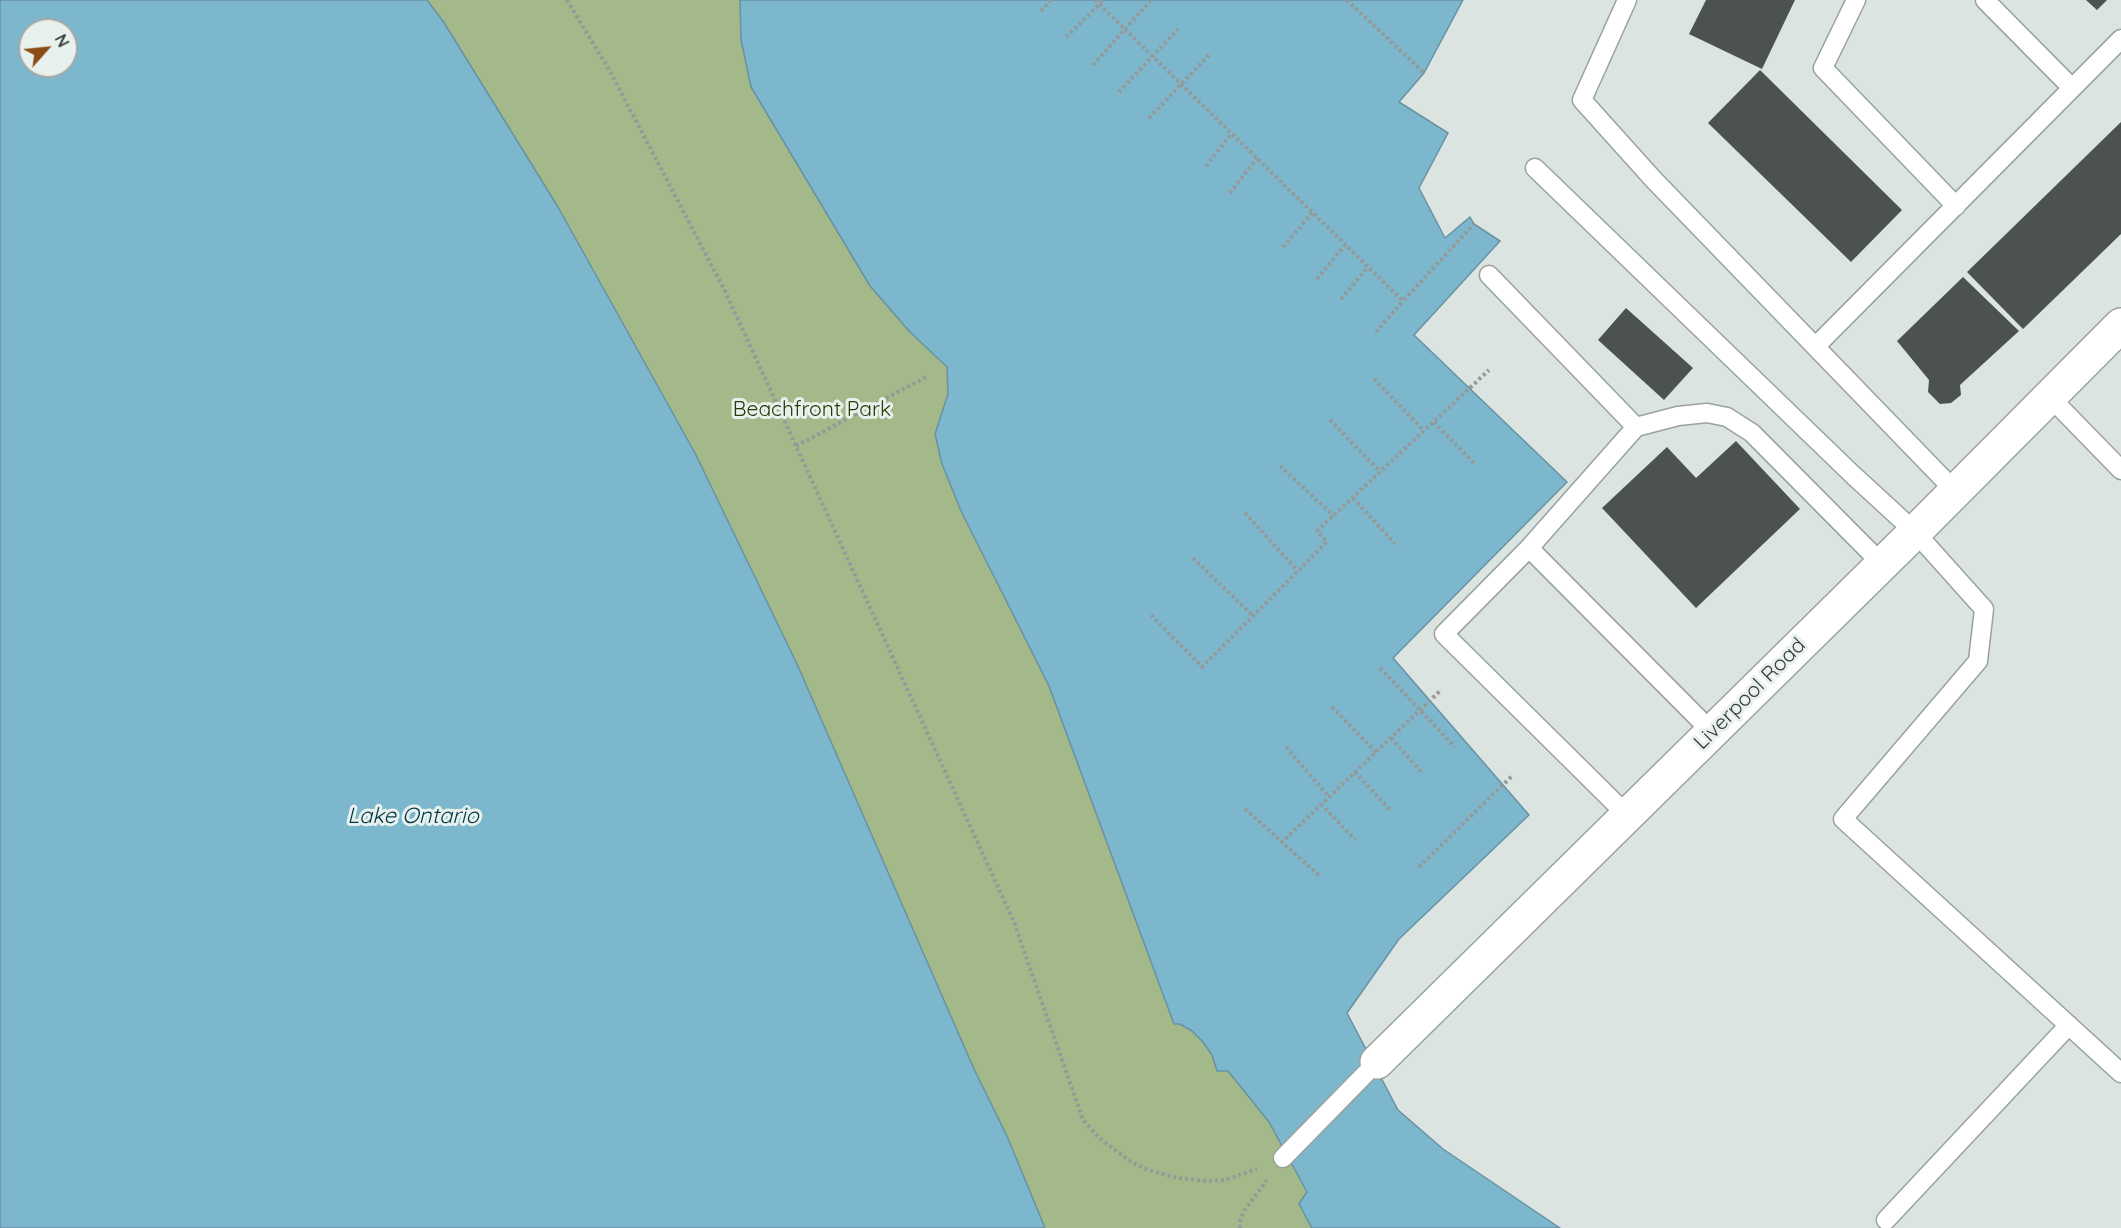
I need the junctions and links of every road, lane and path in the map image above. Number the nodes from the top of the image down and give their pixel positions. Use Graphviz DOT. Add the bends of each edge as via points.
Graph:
graph roads {
  1 [pos="567,0"];
  2 [pos="1051,0"];
  3 [pos="1095,0"];
  4 [pos="1104,0"];
  5 [pos="1347,0"];
  6 [pos="1626,0"];
  7 [pos="1856,0"];
  8 [pos="1984,0"];
  9 [pos="1150,1"];
  10 [pos="1100,5"];
  11 [pos="1041,11"];
  12 [pos="1125,29"];
  13 [pos="1178,29"];
  14 [pos="1066,37"];
  15 [pos="2121,39"];
  16 [pos="1209,55"];
  17 [pos="1153,57"];
  18 [pos="1093,65"];
  19 [pos="1424,73"];
  20 [pos="1181,85"];
  21 [pos="2072,88"];
  22 [pos="1119,92"];
  23 [pos="1149,118"];
  24 [pos="1231,134"];
  25 [pos="1257,158"];
  26 [pos="1206,166"];
  27 [pos="1535,168"];
  28 [pos="1230,193"];
  29 [pos="1956,206"];
  30 [pos="1312,213"];
  31 [pos="1474,224"];
  32 [pos="1345,245"];
  33 [pos="1283,247"];
  34 [pos="1368,267"];
  35 [pos="1489,275"];
  36 [pos="1317,279"];
  37 [pos="1341,299"];
  38 [pos="1403,302"];
  39 [pos="2121,325"];
  40 [pos="1376,332"];
  41 [pos="1816,346"];
  42 [pos="1489,370"];
  43 [pos="928,376"];
  44 [pos="1374,379"];
  45 [pos="2049,396"];
  46 [pos="1330,420"];
  47 [pos="1434,422"];
  48 [pos="1636,427"];
  49 [pos="1424,431"];
  50 [pos="796,446"];
  51 [pos="1474,464"];
  52 [pos="1280,466"];
  53 [pos="2121,470"];
  54 [pos="1380,472"];
  55 [pos="1955,491"];
  56 [pos="1353,498"];
  57 [pos="1245,513"];
  58 [pos="1334,516"];
  59 [pos="1915,532"];
  60 [pos="1395,544"];
  61 [pos="1529,548"];
  62 [pos="1193,558"];
  63 [pos="1882,564"];
  64 [pos="1298,571"];
  65 [pos="1151,615"];
  66 [pos="1253,616"];
  67 [pos="1380,668"];
  68 [pos="1441,690"];
  69 [pos="1332,707"];
  70 [pos="1420,711"];
  71 [pos="1712,732"];
  72 [pos="1391,738"];
  73 [pos="1286,747"];
  74 [pos="1455,747"];
  75 [pos="1376,752"];
  76 [pos="1355,772"];
  77 [pos="1423,774"];
  78 [pos="1513,775"];
  79 [pos="1329,797"];
  80 [pos="1321,804"];
  81 [pos="1245,809"];
  82 [pos="1390,810"];
  83 [pos="1626,815"];
  84 [pos="1356,840"];
  85 [pos="1281,843"];
  86 [pos="1419,867"];
  87 [pos="1321,877"];
  88 [pos="2069,1025"];
  89 [pos="1377,1062"];
  90 [pos="2121,1073"];
  91 [pos="1283,1158"];
  92 [pos="1886,1220"];
  93 [pos="1240,1228"];
  1 -- 50 [label="path" via="611,73 725,291"];
  2 -- 11 [label="path"];
  3 -- 10 [label="path"];
  4 -- 10 [label="path"];
  5 -- 19 [label="path"];
  6 -- 41 [label="lane" via="1582,100 1653,179"];
  7 -- 29 [label="lane" via="1823,68"];
  8 -- 21 [label="lane"];
  9 -- 12 [label="path"];
  10 -- 12 [label="path"];
  10 -- 14 [label="path"];
  12 -- 17 [label="path"];
  12 -- 18 [label="path"];
  13 -- 17 [label="path"];
  15 -- 21 [label="lane"];
  16 -- 20 [label="path"];
  17 -- 20 [label="path"];
  17 -- 22 [label="path"];
  20 -- 23 [label="path"];
  20 -- 24 [label="path"];
  21 -- 29 [label="lane"];
  24 -- 25 [label="path"];
  24 -- 26 [label="path"];
  25 -- 28 [label="path"];
  25 -- 30 [label="path"];
  27 -- 59 [label="lane"];
  29 -- 41 [label="lane"];
  30 -- 32 [label="path"];
  30 -- 33 [label="path"];
  31 -- 38 [label="path"];
  32 -- 34 [label="path"];
  32 -- 36 [label="path"];
  34 -- 37 [label="path"];
  34 -- 38 [label="path"];
  35 -- 48 [label="lane"];
  38 -- 40 [label="path"];
  39 -- 45 [label="street, Liverpool Road"];
  41 -- 55 [label="lane"];
  42 -- 47 [label="path"];
  43 -- 50 [label="path"];
  44 -- 49 [label="path"];
  45 -- 53 [label="lane"];
  45 -- 55 [label="street, Liverpool Road"];
  46 -- 54 [label="path"];
  47 -- 49 [label="path"];
  47 -- 51 [label="path"];
  48 -- 61 [label="lane"];
  48 -- 63 [label="lane" via="1678,416 1707,413 1727,417 1752,433"];
  49 -- 54 [label="path"];
  50 -- 91 [label="path" via="1014,922 1083,1120 1131,1162 1178,1179 1225,1180"];
  52 -- 58 [label="path"];
  54 -- 56 [label="path"];
  55 -- 59 [label="street, Liverpool Road"];
  56 -- 58 [label="path"];
  56 -- 60 [label="path"];
  57 -- 64 [label="path"];
  58 -- 64 [label="path" via="1317,531 1327,542"];
  59 -- 63 [label="street, Liverpool Road"];
  59 -- 88 [label="lane" via="1984,609 1978,661 1843,819"];
  61 -- 71 [label="lane"];
  61 -- 83 [label="lane" via="1444,634"];
  62 -- 66 [label="path"];
  63 -- 71 [label="street, Liverpool Road"];
  64 -- 66 [label="path"];
  65 -- 66 [label="path" via="1202,667"];
  67 -- 70 [label="path"];
  68 -- 70 [label="path"];
  69 -- 75 [label="path"];
  70 -- 72 [label="path"];
  70 -- 74 [label="path"];
  71 -- 83 [label="street, Liverpool Road"];
  72 -- 75 [label="path"];
  72 -- 77 [label="path"];
  73 -- 79 [label="path"];
  75 -- 76 [label="path"];
  76 -- 79 [label="path"];
  76 -- 82 [label="path"];
  78 -- 86 [label="path"];
  79 -- 80 [label="path"];
  80 -- 84 [label="path"];
  80 -- 85 [label="path"];
  81 -- 85 [label="path"];
  83 -- 89 [label="street, Liverpool Road"];
  85 -- 87 [label="path"];
  88 -- 90 [label="lane"];
  88 -- 92 [label="lane"];
  89 -- 91 [label="lane"];
  91 -- 93 [label="path" via="1244,1211"];
}
